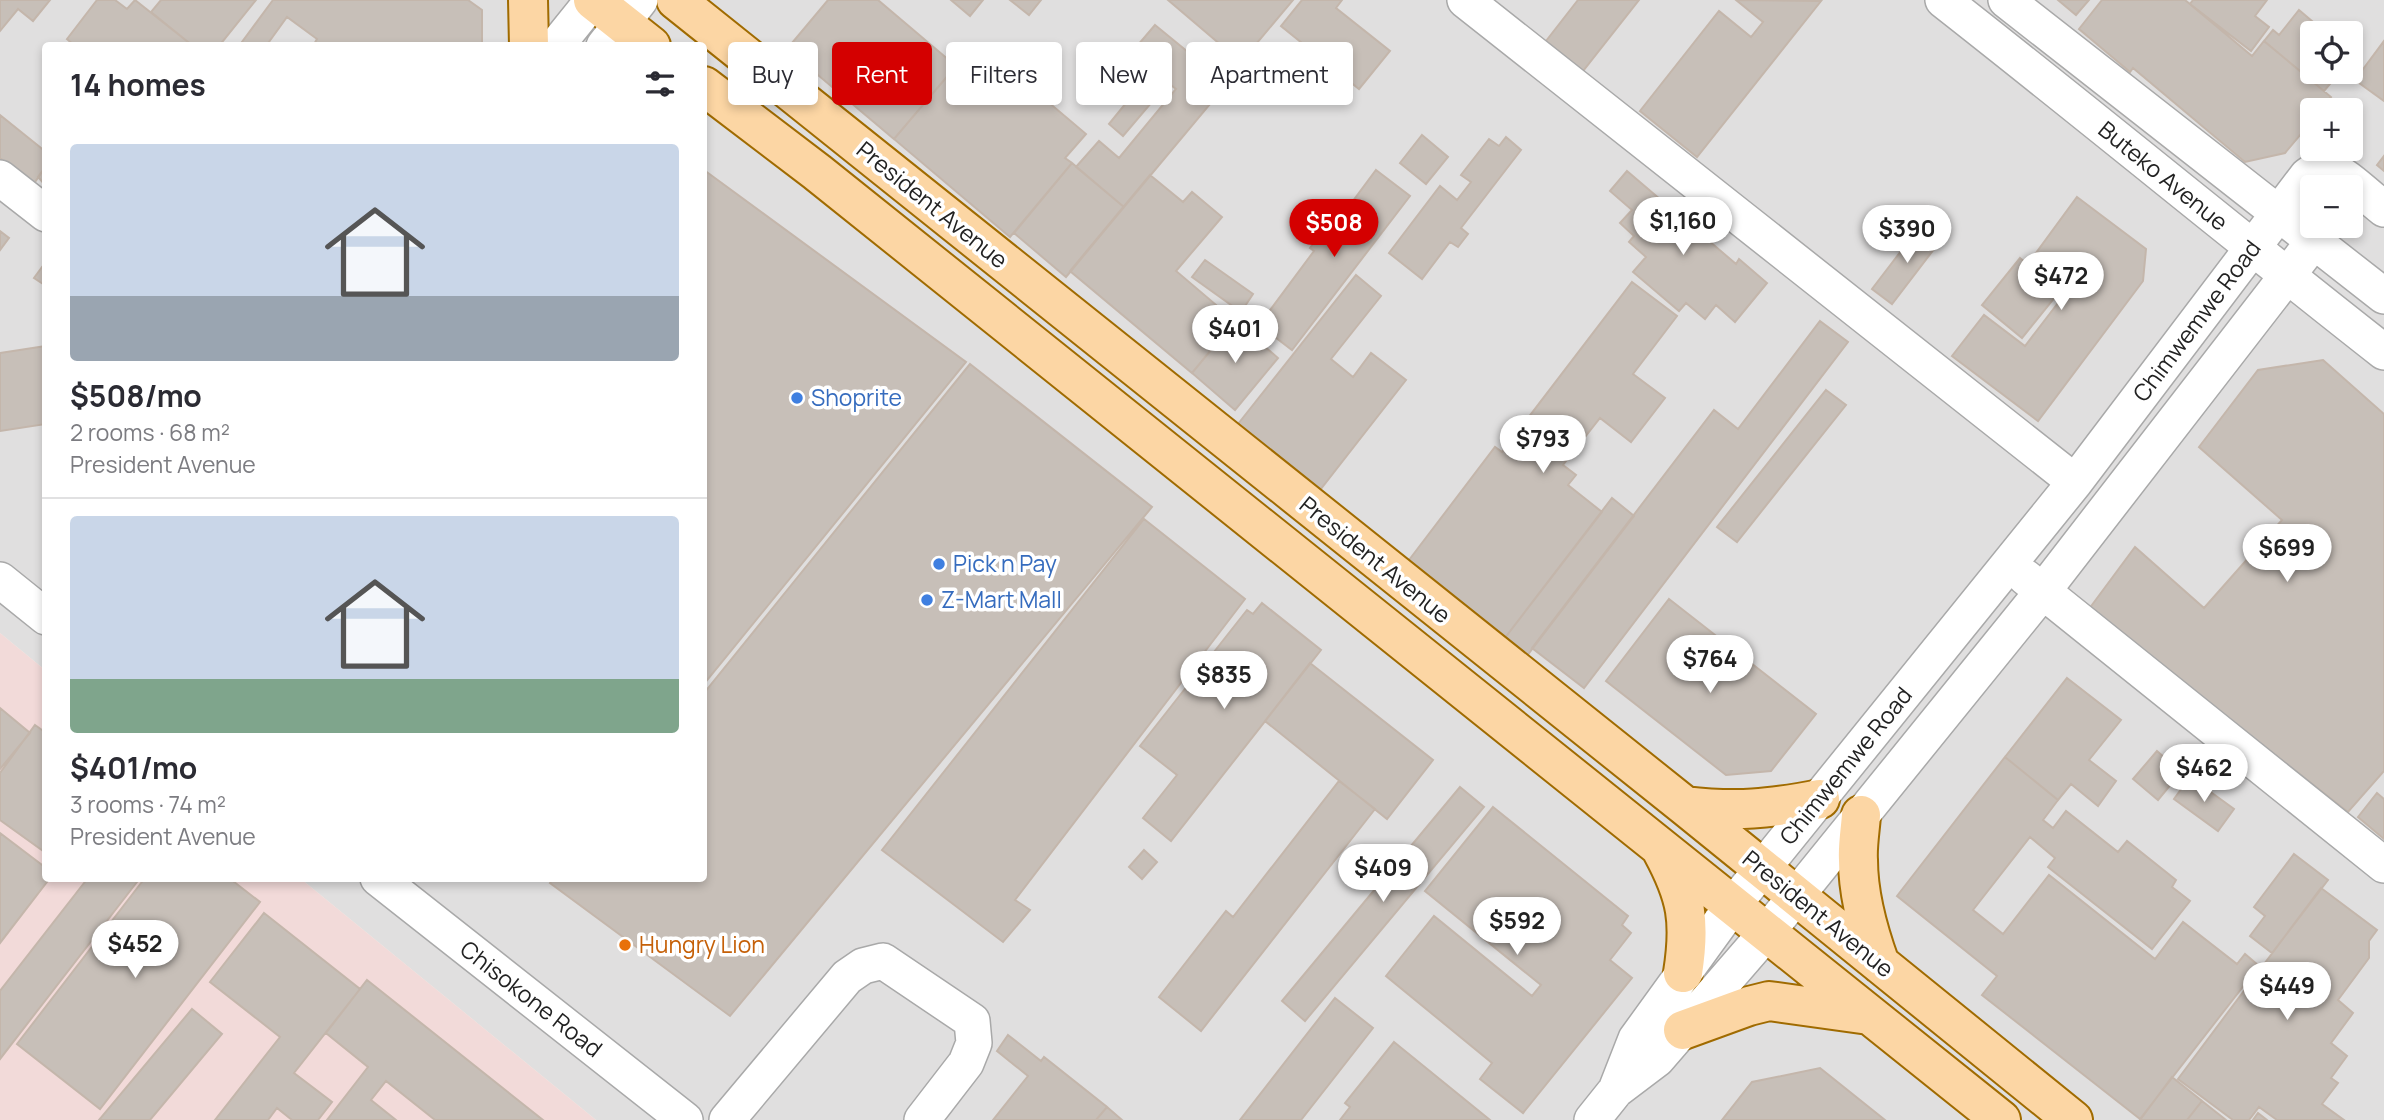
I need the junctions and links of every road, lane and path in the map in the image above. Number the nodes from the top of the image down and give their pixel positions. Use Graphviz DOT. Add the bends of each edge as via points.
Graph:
graph roads {
  1 [pos="528,0"];
  2 [pos="676,0"];
  3 [pos="717,0"];
  4 [pos="1465,0"];
  5 [pos="1943,0"];
  6 [pos="2006,0"];
  7 [pos="617,19"];
  8 [pos="726,40"];
  9 [pos="529,42"];
  10 [pos="565,42"];
  11 [pos="707,90"];
  12 [pos="0,178"];
  13 [pos="2384,209"];
  14 [pos="42,211"];
  15 [pos="2279,215"];
  16 [pos="2314,241"];
  17 [pos="2252,249"];
  18 [pos="2286,275"];
  19 [pos="2384,296"];
  20 [pos="2384,352"];
  21 [pos="2075,482"];
  22 [pos="2008,564"];
  23 [pos="0,580"];
  24 [pos="2043,592"];
  25 [pos="42,614"];
  26 [pos="1820,799"];
  27 [pos="1685,806"];
  28 [pos="1861,816"];
  29 [pos="1661,848"];
  30 [pos="2384,865"];
  31 [pos="1762,869"];
  32 [pos="383,882"];
  33 [pos="1796,896"];
  34 [pos="1733,905"];
  35 [pos="1767,932"];
  36 [pos="1881,964"];
  37 [pos="1683,973"];
  38 [pos="1871,1015"];
  39 [pos="1683,1030"];
  40 [pos="1616,1090"];
  41 [pos="685,1120"];
  42 [pos="727,1120"];
  43 [pos="922,1120"];
  44 [pos="1592,1120"];
  45 [pos="2001,1120"];
  46 [pos="2073,1120"];
  1 -- 9 [label="main road"];
  2 -- 8 [label="main road, President Avenue"];
  3 -- 8 [label="main road"];
  4 -- 21 [label="street"];
  5 -- 17 [label="street, Buteko Avenue"];
  6 -- 15 [label="street, Buteko Avenue"];
  7 -- 10 [label="street"];
  8 -- 27 [label="main road, President Avenue"];
  11 -- 29 [label="main road, President Avenue" via="828,180"];
  12 -- 14 [label="street"];
  13 -- 15 [label="street, Chimwemwe Road" via="2339,173 2317,168"];
  15 -- 16 [label="street, Buteko Avenue"];
  15 -- 17 [label="street, Chimwemwe Road"];
  16 -- 18 [label="street, Chimwemwe Road"];
  16 -- 19 [label="street, Buteko Avenue"];
  17 -- 18 [label="street, Buteko Avenue"];
  17 -- 21 [label="street, Chimwemwe Road"];
  18 -- 20 [label="street, Buteko Avenue"];
  18 -- 24 [label="street, Chimwemwe Road"];
  21 -- 22 [label="street, Chimwemwe Road"];
  22 -- 24 [label="street"];
  22 -- 26 [label="street, Chimwemwe Road"];
  23 -- 25 [label="street"];
  24 -- 28 [label="street, Chimwemwe Road"];
  24 -- 30 [label="street"];
  26 -- 27 [label="main road" via="1752,810"];
  26 -- 31 [label="street, Chimwemwe Road"];
  27 -- 31 [label="main road, President Avenue"];
  28 -- 33 [label="street, Chimwemwe Road"];
  28 -- 36 [label="main road" via="1860,886"];
  29 -- 34 [label="main road, President Avenue"];
  29 -- 37 [label="main road" via="1685,909 1688,939"];
  31 -- 33 [label="main road, President Avenue"];
  31 -- 34 [label="street, Chimwemwe Road"];
  32 -- 41 [label="street, Chisokone Road"];
  33 -- 35 [label="street, Chimwemwe Road"];
  33 -- 36 [label="main road, President Avenue"];
  34 -- 35 [label="main road, President Avenue"];
  34 -- 37 [label="street, Chimwemwe Road"];
  35 -- 38 [label="main road, President Avenue"];
  35 -- 39 [label="street, Chimwemwe Road"];
  36 -- 46 [label="main road, President Avenue"];
  37 -- 40 [label="street, Chimwemwe Road" via="1636,1039"];
  38 -- 39 [label="main road" via="1769,1002"];
  38 -- 45 [label="main road, President Avenue"];
  39 -- 40 [label="street, Chimwemwe Road" via="1657,1059"];
  40 -- 44 [label="street"];
  42 -- 43 [label="street" via="847,977 863,966 883,961 972,1021 974,1043 966,1063"];
}
